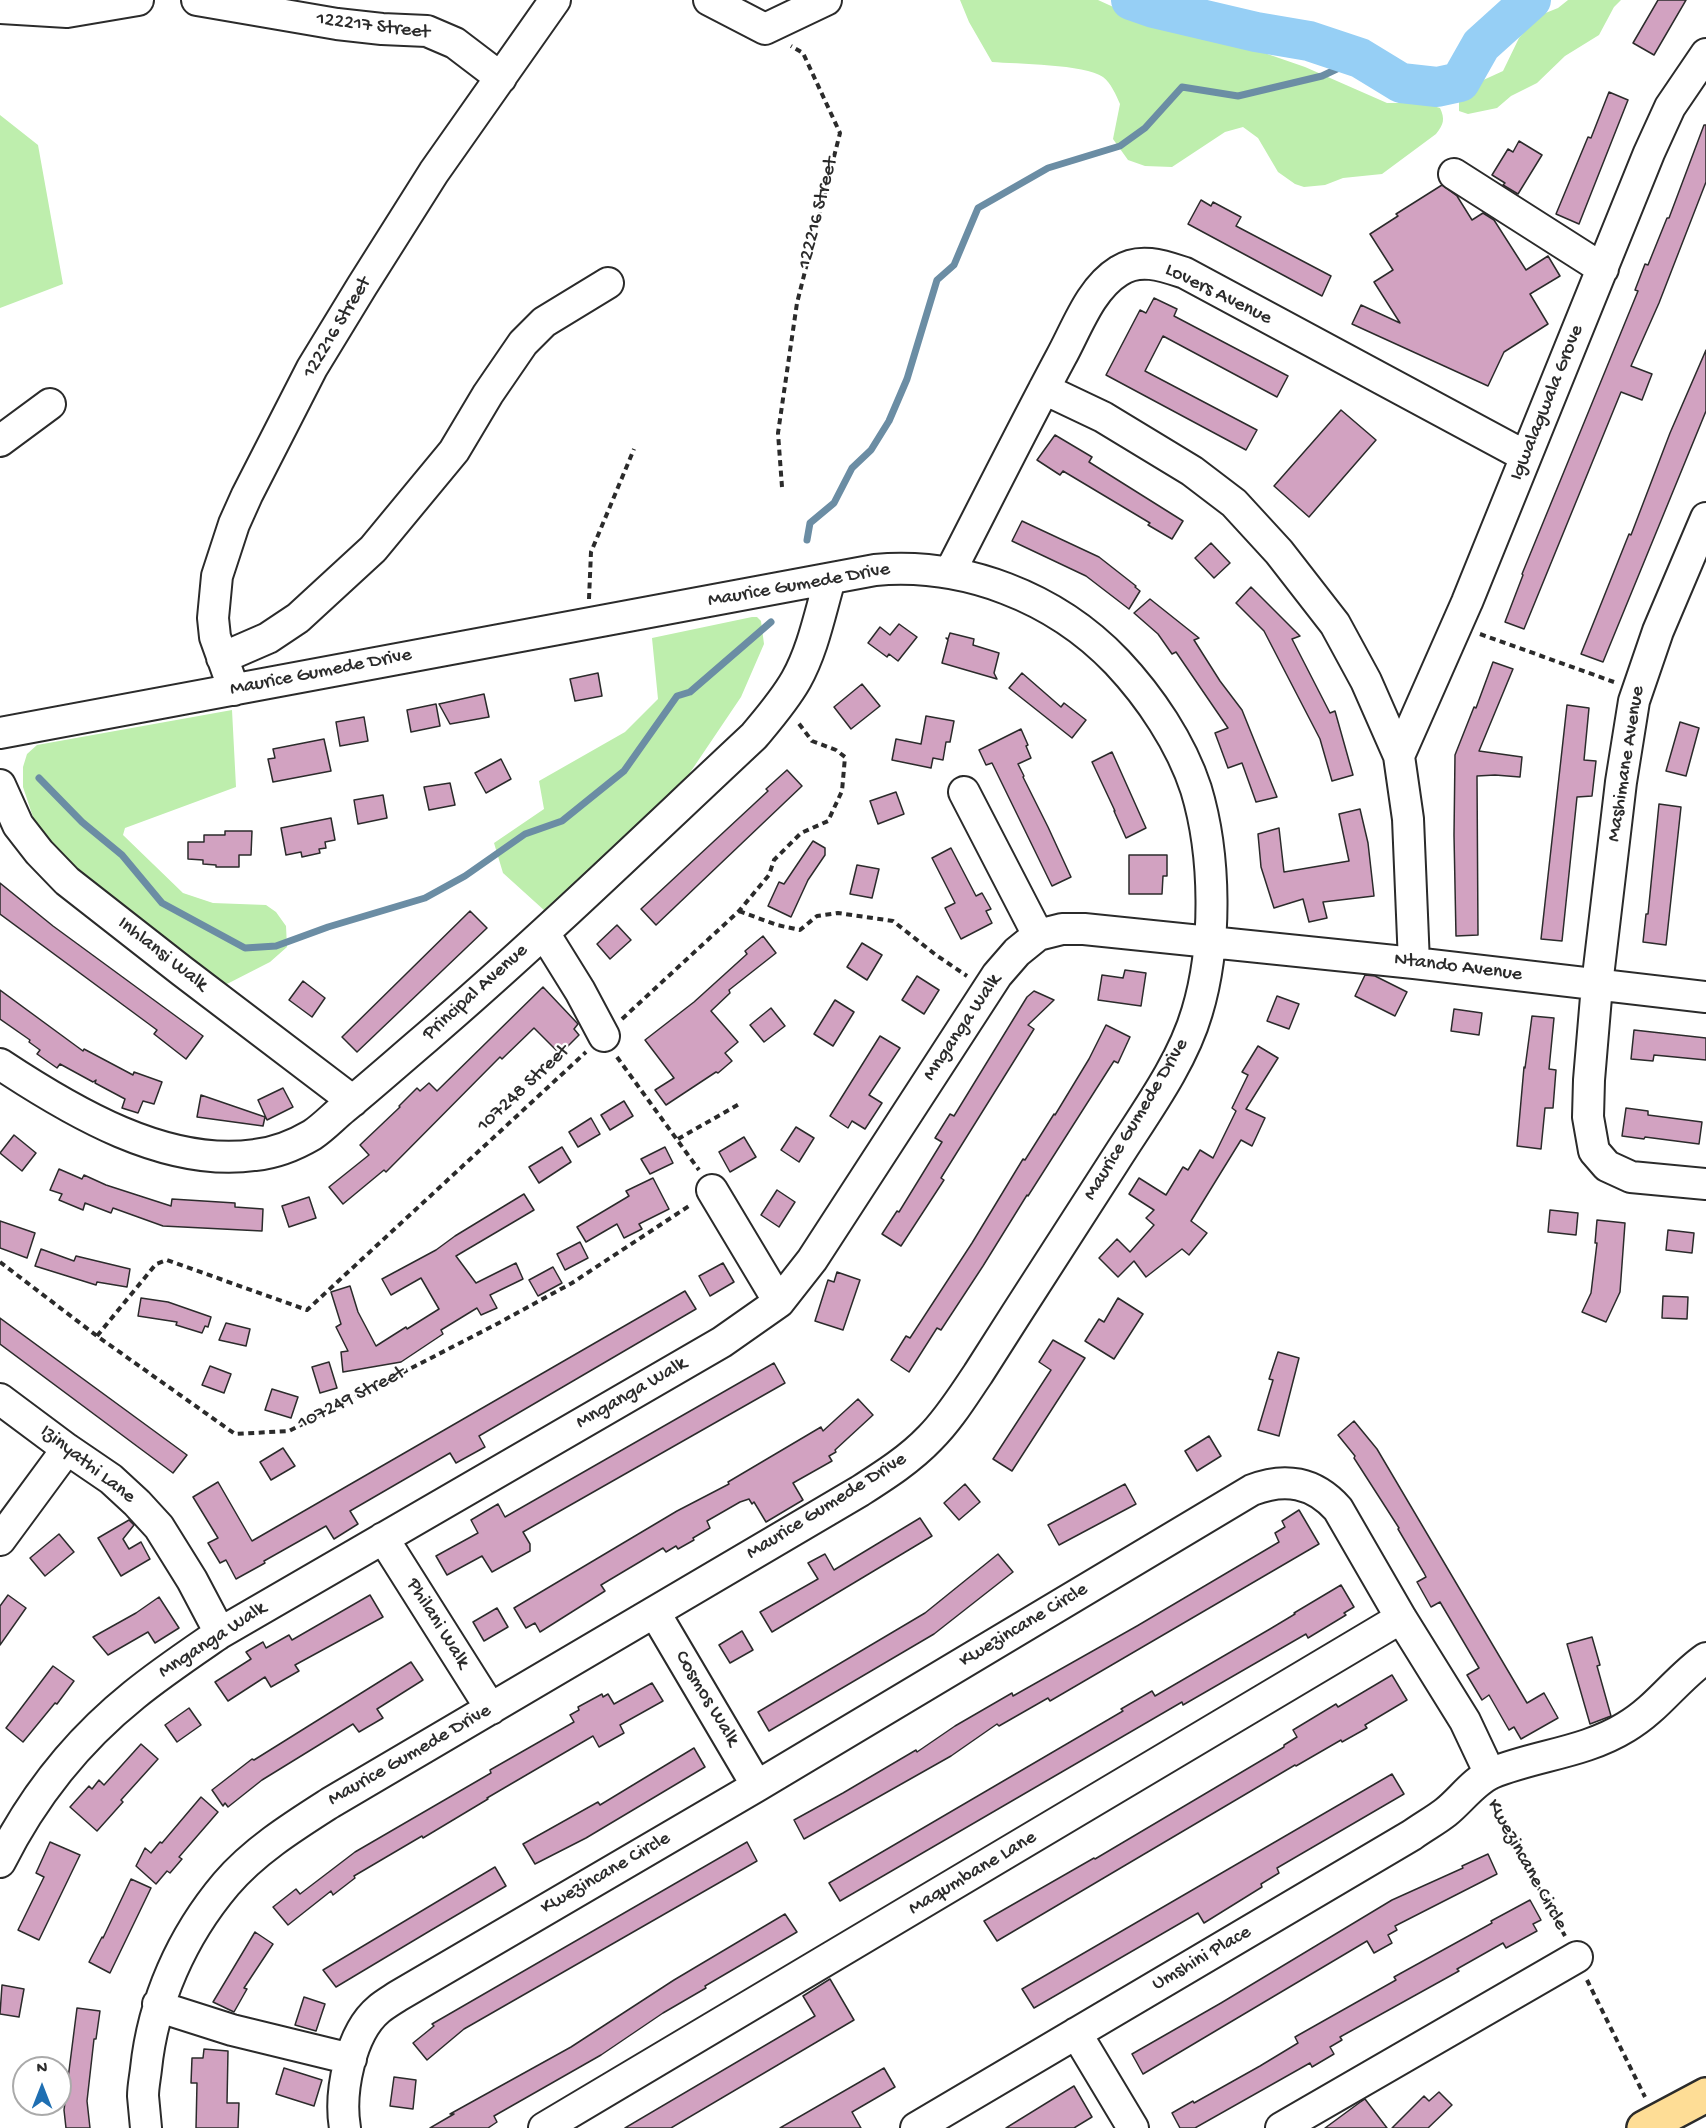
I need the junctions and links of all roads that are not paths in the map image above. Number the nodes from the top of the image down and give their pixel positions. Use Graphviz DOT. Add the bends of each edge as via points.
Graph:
graph roads {
  1 [pos="138,0"];
  2 [pos="197,0"];
  3 [pos="555,0"];
  4 [pos="709,0"];
  5 [pos="826,0"];
  6 [pos="0,8"];
  7 [pos="1706,54"];
  8 [pos="501,78"];
  9 [pos="1454,174"];
  10 [pos="1603,269"];
  11 [pos="608,283"];
  12 [pos="1044,389"];
  13 [pos="50,404"];
  14 [pos="0,441"];
  15 [pos="1526,456"];
  16 [pos="1706,518"];
  17 [pos="950,572"];
  18 [pos="830,579"];
  19 [pos="222,658"];
  20 [pos="234,690"];
  21 [pos="0,733"];
  22 [pos="1399,756"];
  23 [pos="0,785"];
  24 [pos="964,792"];
  25 [pos="544,933"];
  26 [pos="1038,935"];
  27 [pos="1210,942"];
  28 [pos="1414,963"];
  29 [pos="1598,985"];
  30 [pos="1706,997"];
  31 [pos="604,1036"];
  32 [pos="0,1064"];
  33 [pos="353,1101"];
  34 [pos="1706,1184"];
  35 [pos="712,1190"];
  36 [pos="779,1302"];
  37 [pos="0,1399"];
  38 [pos="68,1449"];
  39 [pos="383,1538"];
  40 [pos="0,1540"];
  41 [pos="655,1612"];
  42 [pos="1401,1618"];
  43 [pos="220,1633"];
  44 [pos="1706,1658"];
  45 [pos="490,1709"];
  46 [pos="1485,1778"];
  47 [pos="757,1786"];
  48 [pos="0,1862"];
  49 [pos="1576,1957"];
  50 [pos="158,2004"];
  51 [pos="1076,2033"];
  52 [pos="351,2059"];
  53 [pos="1706,2095"];
  54 [pos="1650,2125"];
  55 [pos="550,2126"];
  56 [pos="146,2128"];
  57 [pos="345,2128"];
  58 [pos="916,2128"];
  59 [pos="1133,2128"];
  60 [pos="1281,2128"];
  1 -- 6 [label="street" via="68,12"];
  2 -- 8 [label="street, 122217 Street" via="337,24 427,31 455,43"];
  3 -- 8 [label="street, 122216 Street"];
  4 -- 5 [label="street" via="765,30"];
  7 -- 10 [label="street, Igwalagwala Grove" via="1670,107"];
  8 -- 19 [label="street, 122216 Street" via="434,172 312,368 247,495 218,576 213,618"];
  9 -- 10 [label="street"];
  10 -- 15 [label="street, Igwalagwala Grove"];
  11 -- 19 [label="street" via="544,322 523,343 454,450 373,549 284,629"];
  12 -- 15 [label="street, Lovers Avenue" via="1095,295 1108,279 1121,269 1150,263 1185,273"];
  12 -- 17 [label="street, Lovers Avenue"];
  12 -- 22 [label="street" via="1103,417 1192,471 1234,503 1280,552 1335,624 1366,681"];
  13 -- 14 [label="street"];
  15 -- 22 [label="street, Igwalagwala Grove"];
  16 -- 29 [label="street, Mashimane Avenue" via="1637,691 1621,782"];
  17 -- 18 [label="street, Maurice Gumede Drive" via="897,568"];
  17 -- 27 [label="street, Maurice Gumede Drive" via="997,584 1071,623 1102,647 1151,704 1179,747 1196,789 1211,878"];
  18 -- 20 [label="street, Maurice Gumede Drive"];
  18 -- 25 [label="street, Principal Avenue" via="808,652 780,706 754,736"];
  19 -- 20 [label="street, 122216 Street"];
  20 -- 21 [label="street, Maurice Gumede Drive"];
  22 -- 28 [label="street" via="1408,819"];
  23 -- 33 [label="street, Inhlansi Walk" via="18,825 68,881"];
  24 -- 26 [label="street"];
  25 -- 31 [label="street"];
  25 -- 33 [label="street, Principal Avenue"];
  26 -- 27 [label="street" via="1084,929"];
  26 -- 36 [label="street, Mnganga Walk" via="1017,952 987,989 812,1260"];
  27 -- 28 [label="street, Ntando Avenue"];
  27 -- 41 [label="street, Maurice Gumede Drive" via="1197,1014 1178,1058 978,1374 931,1438 860,1491"];
  28 -- 29 [label="street, Ntando Avenue"];
  29 -- 30 [label="street, Ntando Avenue"];
  29 -- 34 [label="street, Mashimane Avenue" via="1588,1117 1594,1151 1607,1166 1622,1174"];
  32 -- 33 [label="street, Principal Avenue" via="66,1107 111,1128 213,1156 256,1155 283,1149 313,1134"];
  35 -- 36 [label="street"];
  36 -- 39 [label="street, Mnganga Walk" via="722,1342"];
  37 -- 38 [label="street, Izinyathi Lane"];
  38 -- 40 [label="street"];
  38 -- 43 [label="street, Izinyathi Lane" via="111,1479 159,1527"];
  39 -- 43 [label="street, Mnganga Walk"];
  39 -- 45 [label="street, Philani Walk"];
  41 -- 45 [label="street, Maurice Gumede Drive"];
  41 -- 47 [label="street, Cosmos Walk"];
  42 -- 46 [label="street, Kwezincane Circle" via="1465,1721"];
  42 -- 47 [label="street, Kwezincane Circle" via="1338,1509 1327,1497 1310,1487 1268,1483"];
  42 -- 55 [label="street, Maqumbane Lane"];
  43 -- 48 [label="street, Mnganga Walk" via="134,1695 96,1729 33,1804"];
  44 -- 46 [label="street" via="1645,1713 1609,1737"];
  45 -- 50 [label="street, Maurice Gumede Drive" via="330,1803 255,1856 226,1883 202,1918 176,1959"];
  46 -- 51 [label="street, Umshini Place" via="1412,1835"];
  47 -- 52 [label="street, Kwezincane Circle" via="377,2010 365,2026"];
  49 -- 60 [label="street"];
  50 -- 52 [label="street" via="232,2030"];
  50 -- 56 [label="street, Maurice Gumede Drive" via="143,2094"];
  51 -- 58 [label="street, Umshini Place"];
  51 -- 59 [label="street"];
  52 -- 57 [label="street, Kwezincane Circle" via="343,2095"];
  53 -- 54 [label="main road"];
}
